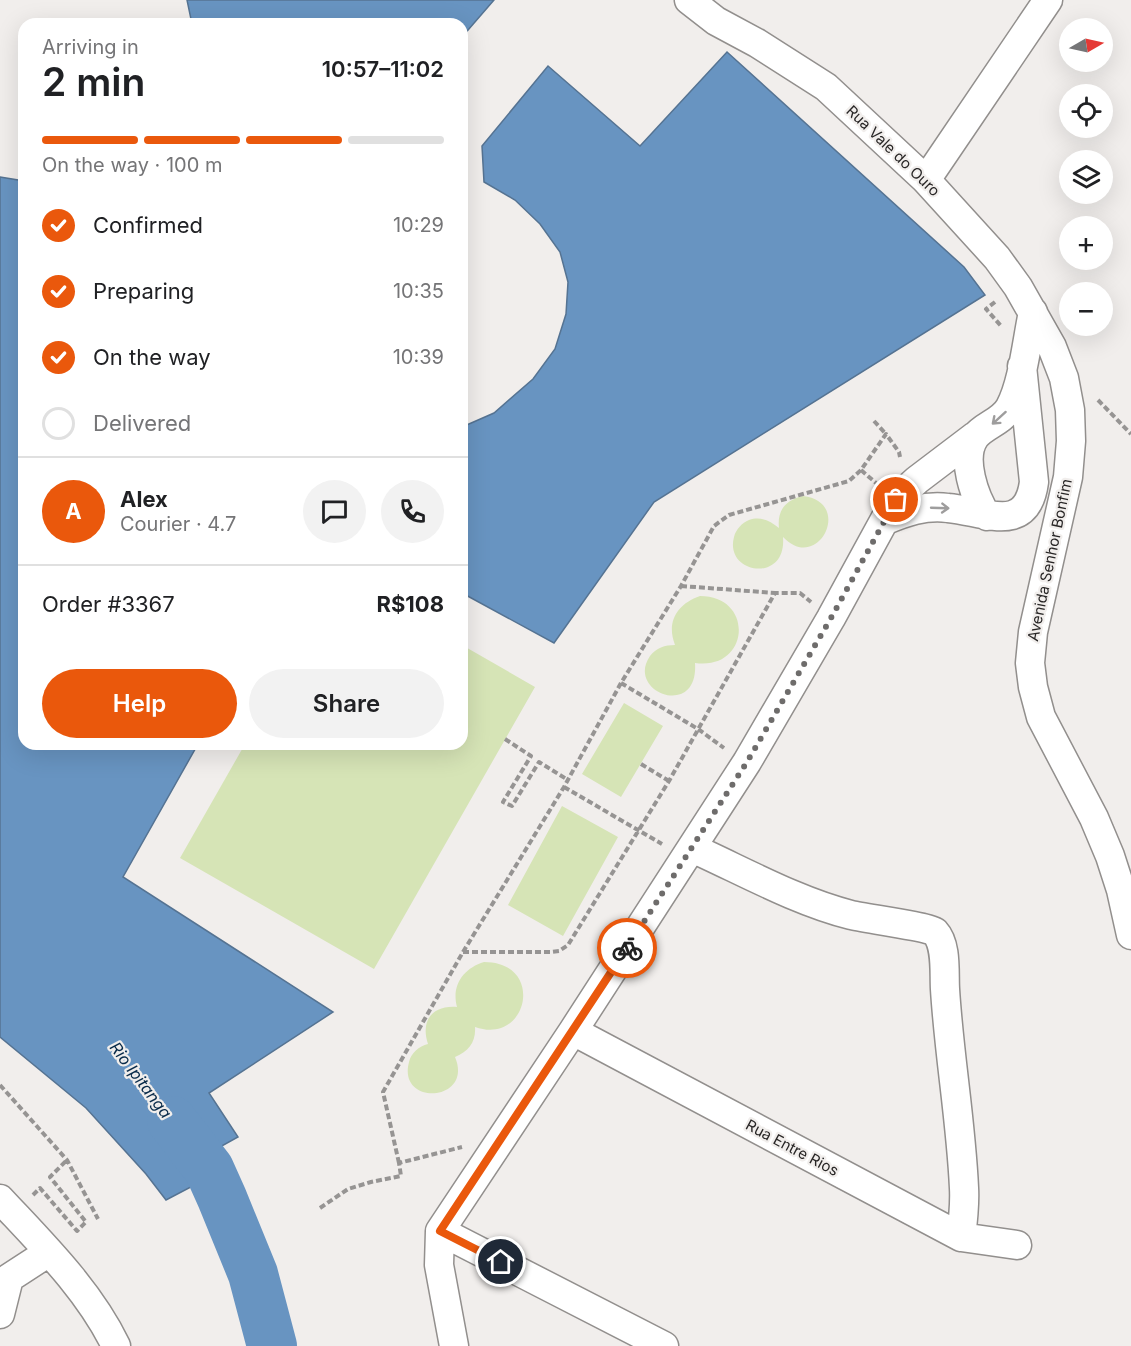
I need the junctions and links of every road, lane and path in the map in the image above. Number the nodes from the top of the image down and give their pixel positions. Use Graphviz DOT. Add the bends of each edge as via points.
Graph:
graph roads {
  1 [pos="689,0"];
  2 [pos="1048,0"];
  3 [pos="926,180"];
  4 [pos="1018,286"];
  5 [pos="1033,312"];
  6 [pos="1005,330"];
  7 [pos="1052,347"];
  8 [pos="1022,366"];
  9 [pos="874,421"];
  10 [pos="886,434"];
  11 [pos="975,436"];
  12 [pos="900,462"];
  13 [pos="861,470"];
  14 [pos="878,484"];
  15 [pos="987,516"];
  16 [pos="884,522"];
  17 [pos="681,586"];
  18 [pos="775,593"];
  19 [pos="800,593"];
  20 [pos="621,683"];
  21 [pos="698,729"];
  22 [pos="505,739"];
  23 [pos="641,764"];
  24 [pos="568,780"];
  25 [pos="669,781"];
  26 [pos="564,787"];
  27 [pos="640,830"];
  28 [pos="692,848"];
  29 [pos="1131,935"];
  30 [pos="463,952"];
  31 [pos="573,1031"];
  32 [pos="0,1085"];
  33 [pos="399,1163"];
  34 [pos="0,1199"];
  35 [pos="98,1219"];
  36 [pos="440,1231"];
  37 [pos="962,1238"];
  38 [pos="1017,1245"];
  39 [pos="49,1252"];
  40 [pos="0,1314"];
  41 [pos="116,1346"];
  42 [pos="454,1346"];
  43 [pos="664,1346"];
  1 -- 3 [label="street, Rua Vale do Ouro" via="716,21 826,87"];
  2 -- 3 [label="street"];
  3 -- 4 [label="street, Rua Vale do Ouro"];
  4 -- 5 [label="street, Rua Vale do Ouro"];
  4 -- 6 [label="path" via="986,309"];
  5 -- 7 [label="street, Rua Vale do Ouro"];
  5 -- 8 [label="street"];
  7 -- 29 [label="street, Avenida Senhor Bonfim" via="1064,378 1071,441 1068,477 1033,632 1031,671 1041,717 1110,856"];
  8 -- 11 [label="street, one-way" via="1009,409"];
  8 -- 15 [label="street" via="1032,495 1017,514"];
  9 -- 10 [label="path"];
  10 -- 12 [label="path" via="899,452"];
  10 -- 13 [label="path"];
  11 -- 15 [label="street" via="970,449 970,477"];
  11 -- 16 [label="street" via="917,480 896,500"];
  13 -- 14 [label="path"];
  13 -- 17 [label="path" via="849,481 729,515 714,526"];
  16 -- 15 [label="street, one-way" via="924,508 949,508"];
  16 -- 28 [label="street" via="747,762"];
  17 -- 18 [label="path"];
  17 -- 20 [label="path"];
  18 -- 19 [label="path"];
  18 -- 21 [label="path"];
  20 -- 21 [label="path"];
  20 -- 24 [label="path"];
  21 -- 25 [label="path"];
  22 -- 24 [label="path" via="531,756 503,802 512,806 539,762"];
  23 -- 25 [label="path"];
  24 -- 26 [label="path"];
  25 -- 27 [label="path"];
  26 -- 27 [label="path"];
  26 -- 30 [label="path"];
  27 -- 30 [label="path" via="568,945 551,952"];
  28 -- 31 [label="street"];
  28 -- 37 [label="street" via="808,901 850,915 933,930 943,952 964,1190"];
  30 -- 33 [label="path" via="383,1092"];
  31 -- 36 [label="street"];
  31 -- 37 [label="street, Rua Entre Rios"];
  32 -- 35 [label="path" via="67,1160"];
  34 -- 39 [label="street"];
  36 -- 42 [label="street" via="439,1265"];
  36 -- 43 [label="street"];
  37 -- 38 [label="street, Rua Entre Rios"];
  39 -- 40 [label="street" via="9,1278"];
  39 -- 41 [label="street" via="84,1295"];
}
